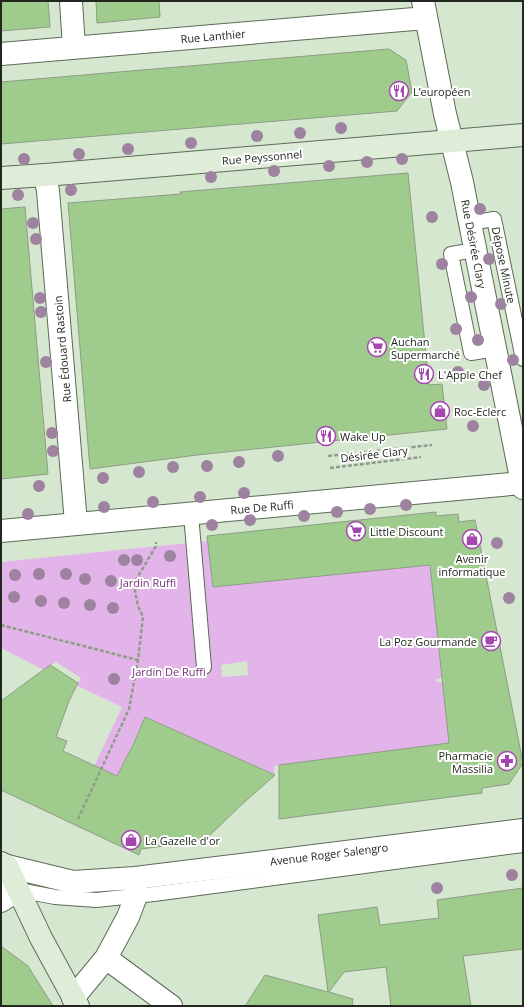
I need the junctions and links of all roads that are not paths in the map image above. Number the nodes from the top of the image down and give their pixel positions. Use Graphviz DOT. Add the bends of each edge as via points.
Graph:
graph roads {
  1 [pos="71,1"];
  2 [pos="424,10"];
  3 [pos="74,48"];
  4 [pos="1,54"];
  5 [pos="523,134"];
  6 [pos="451,140"];
  7 [pos="45,175"];
  8 [pos="1,178"];
  9 [pos="470,223"];
  10 [pos="523,359"];
  11 [pos="516,418"];
  12 [pos="522,485"];
  13 [pos="191,514"];
  14 [pos="76,523"];
  15 [pos="1,531"];
  16 [pos="204,667"];
  17 [pos="523,830"];
  18 [pos="523,845"];
  19 [pos="6,880"];
  20 [pos="135,887"];
  21 [pos="106,958"];
  22 [pos="76,1002"];
  23 [pos="171,1006"];
  1 -- 3 [label="street"];
  2 -- 3 [label="street, Rue Lanthier"];
  2 -- 6 [label="street, Rue Désirée Clary"];
  3 -- 4 [label="street, Rue Lanthier"];
  5 -- 6 [label="street, Rue Peyssonnel"];
  6 -- 7 [label="street, Rue Peyssonnel"];
  6 -- 9 [label="street, Rue Désirée Clary"];
  7 -- 8 [label="street, Rue Peyssonnel"];
  7 -- 14 [label="street, Rue Édouard Rastoin"];
  9 -- 10 [label="lane, Dépose Minute" via="494,219"];
  9 -- 11 [label="street, Rue Désirée Clary" via="496,349"];
  11 -- 12 [label="street, Rue Désirée Clary"];
  12 -- 13 [label="street, Rue De Ruffi"];
  13 -- 14 [label="street, Rue De Ruffi"];
  13 -- 16 [label="lane"];
  14 -- 15 [label="street, Rue De Ruffi"];
  17 -- 20 [label="street, Avenue Roger Salengro"];
  18 -- 20 [label="lane, Avenue Roger Salengro"];
  19 -- 20 [label="street"];
  19 -- 22 [label="street"];
  20 -- 21 [label="street" via="128,917"];
  21 -- 22 [label="street"];
  21 -- 23 [label="street"];
}
